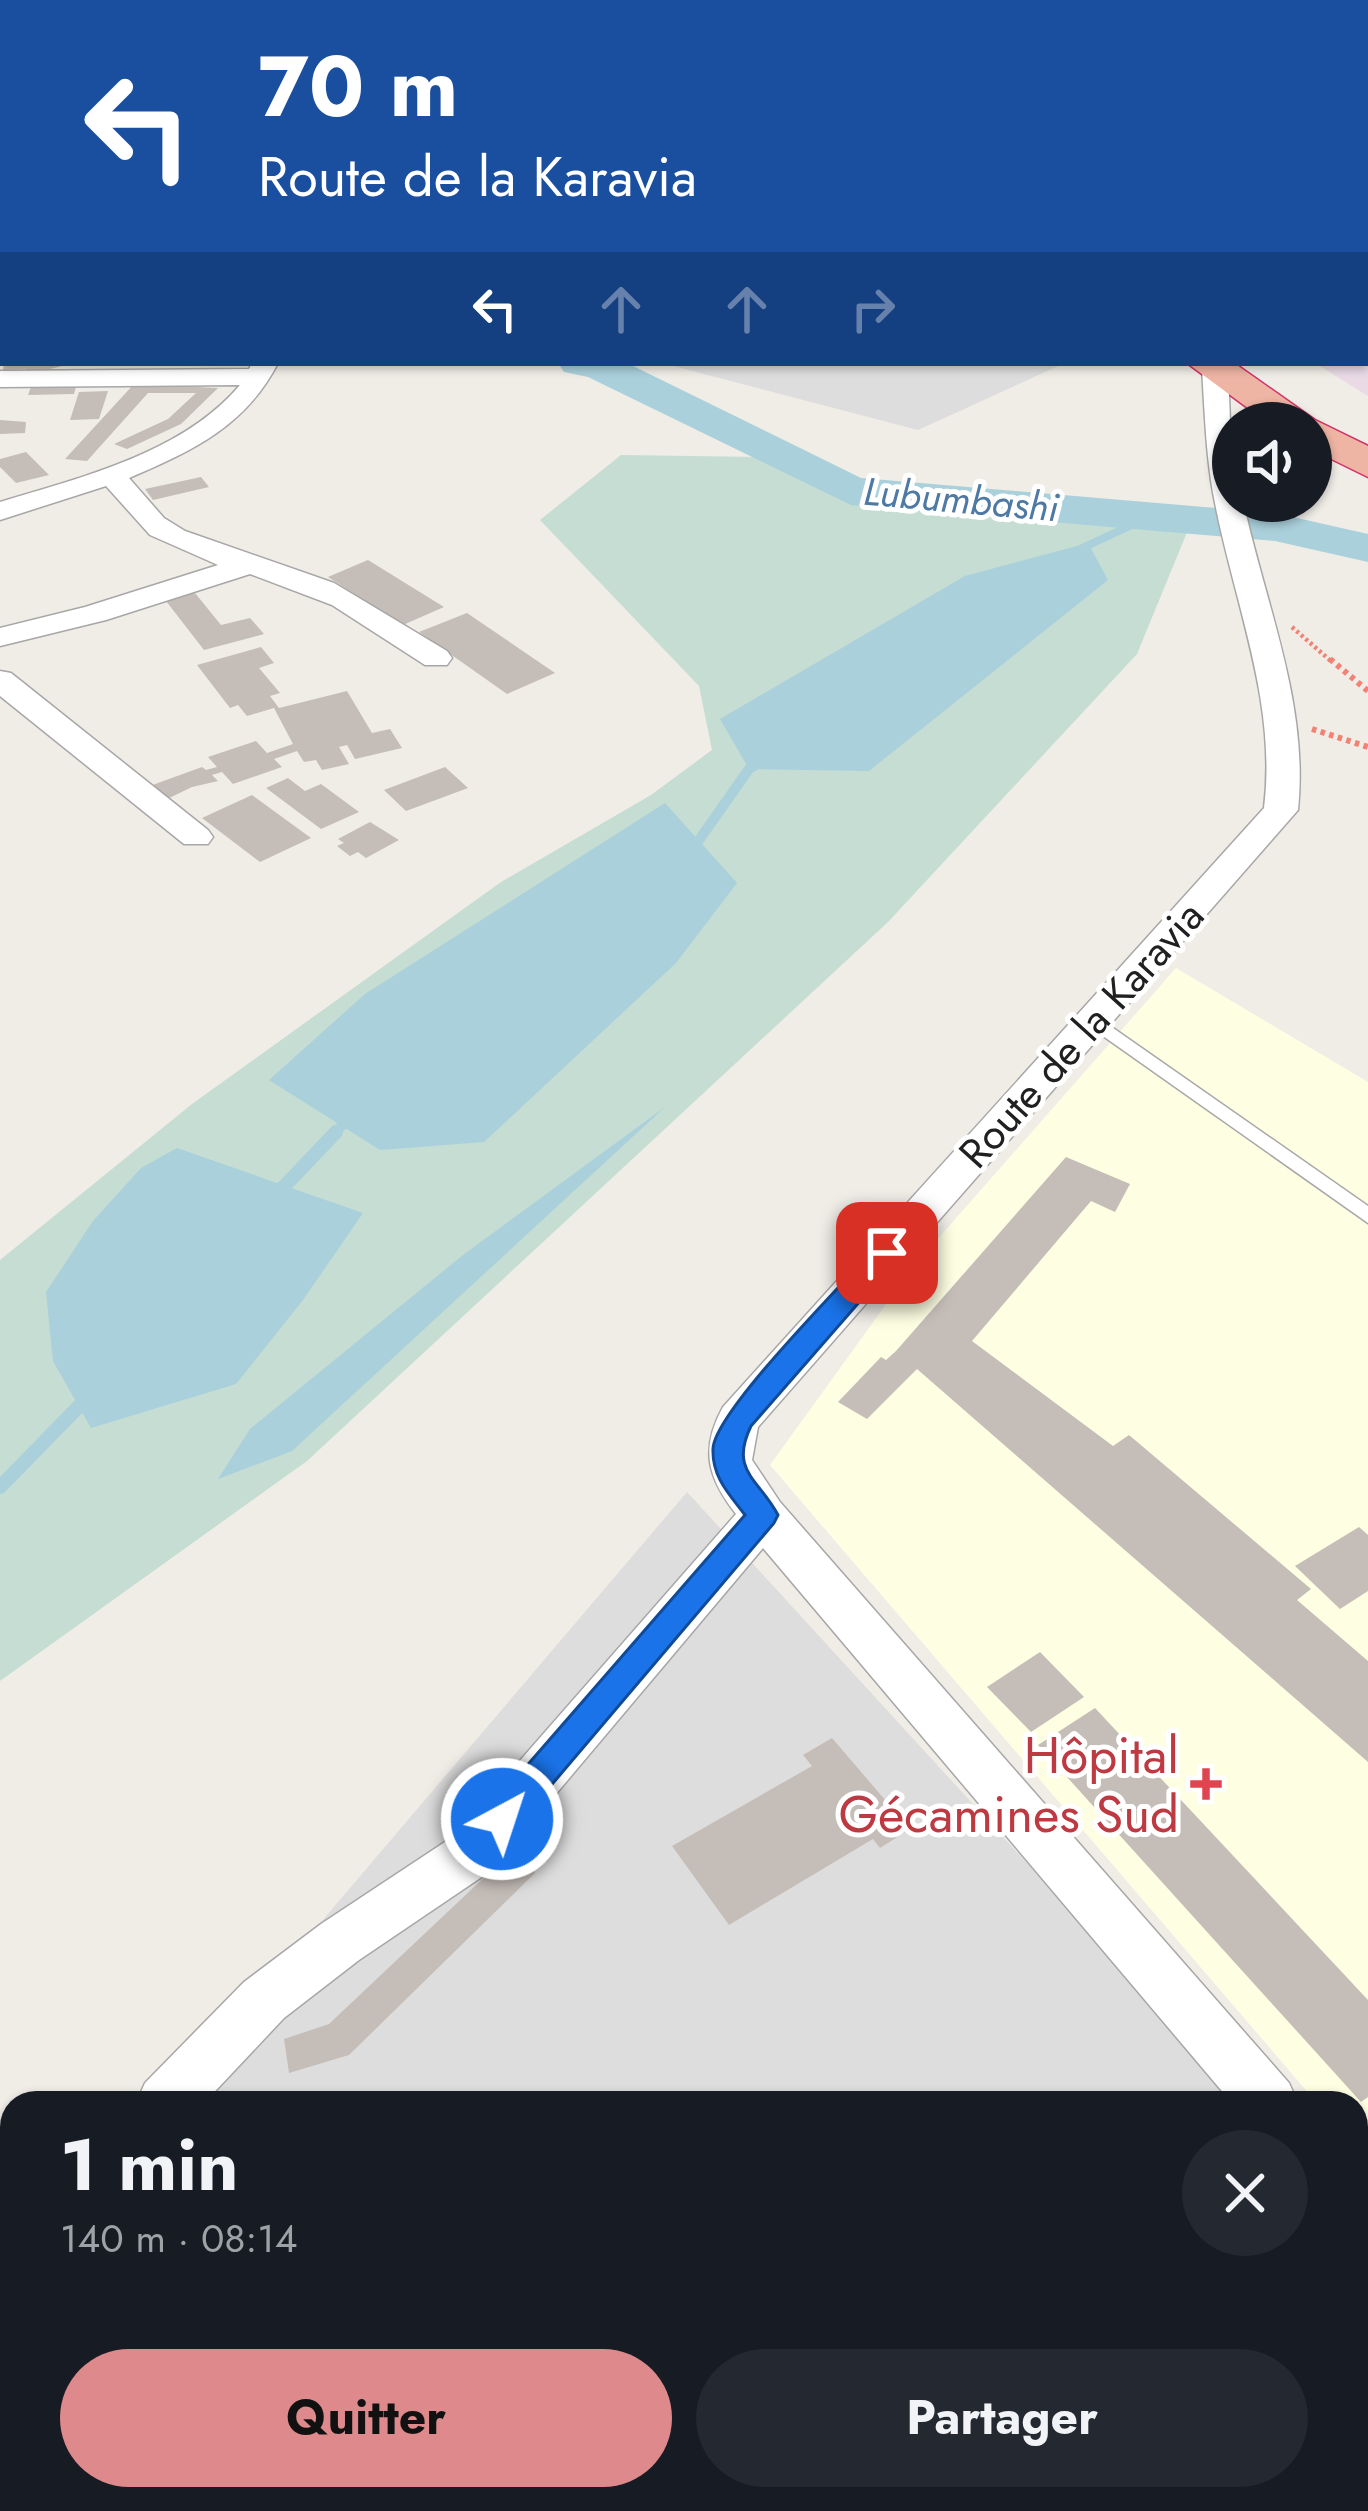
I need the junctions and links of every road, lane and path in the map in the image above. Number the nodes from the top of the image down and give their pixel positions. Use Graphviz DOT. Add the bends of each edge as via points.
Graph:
graph roads {
  1 [pos="1211,366"];
  2 [pos="263,370"];
  3 [pos="0,379"];
  4 [pos="1265,402"];
  5 [pos="1332,444"];
  6 [pos="1368,464"];
  7 [pos="111,476"];
  8 [pos="0,511"];
  9 [pos="244,566"];
  10 [pos="1257,613"];
  11 [pos="0,637"];
  12 [pos="436,658"];
  13 [pos="0,680"];
  14 [pos="1368,691"];
  15 [pos="1278,718"];
  16 [pos="1368,747"];
  17 [pos="196,837"];
  18 [pos="1094,1020"];
  19 [pos="1368,1216"];
  20 [pos="763,1515"];
  21 [pos="177,2091"];
  22 [pos="1259,2091"];
  1 -- 4 [label="highway"];
  1 -- 10 [label="street, Route de la Karavia" via="1229,502"];
  2 -- 3 [label="street"];
  2 -- 7 [label="street" via="244,400 191,437"];
  5 -- 6 [label="highway"];
  7 -- 8 [label="street"];
  7 -- 9 [label="street" via="162,531"];
  9 -- 11 [label="street"];
  9 -- 12 [label="street" via="370,612"];
  10 -- 14 [label="path" via="1302,632 1347,683"];
  10 -- 15 [label="street, Route de la Karavia"];
  13 -- 17 [label="street"];
  15 -- 16 [label="path"];
  15 -- 18 [label="street, Route de la Karavia" via="1287,783 1281,810"];
  18 -- 19 [label="lane"];
  18 -- 20 [label="street, Route de la Karavia" via="739,1419 727,1445 731,1475"];
  20 -- 21 [label="street" via="473,1853 264,2000"];
  20 -- 22 [label="street, Route de la Karavia"];
}
